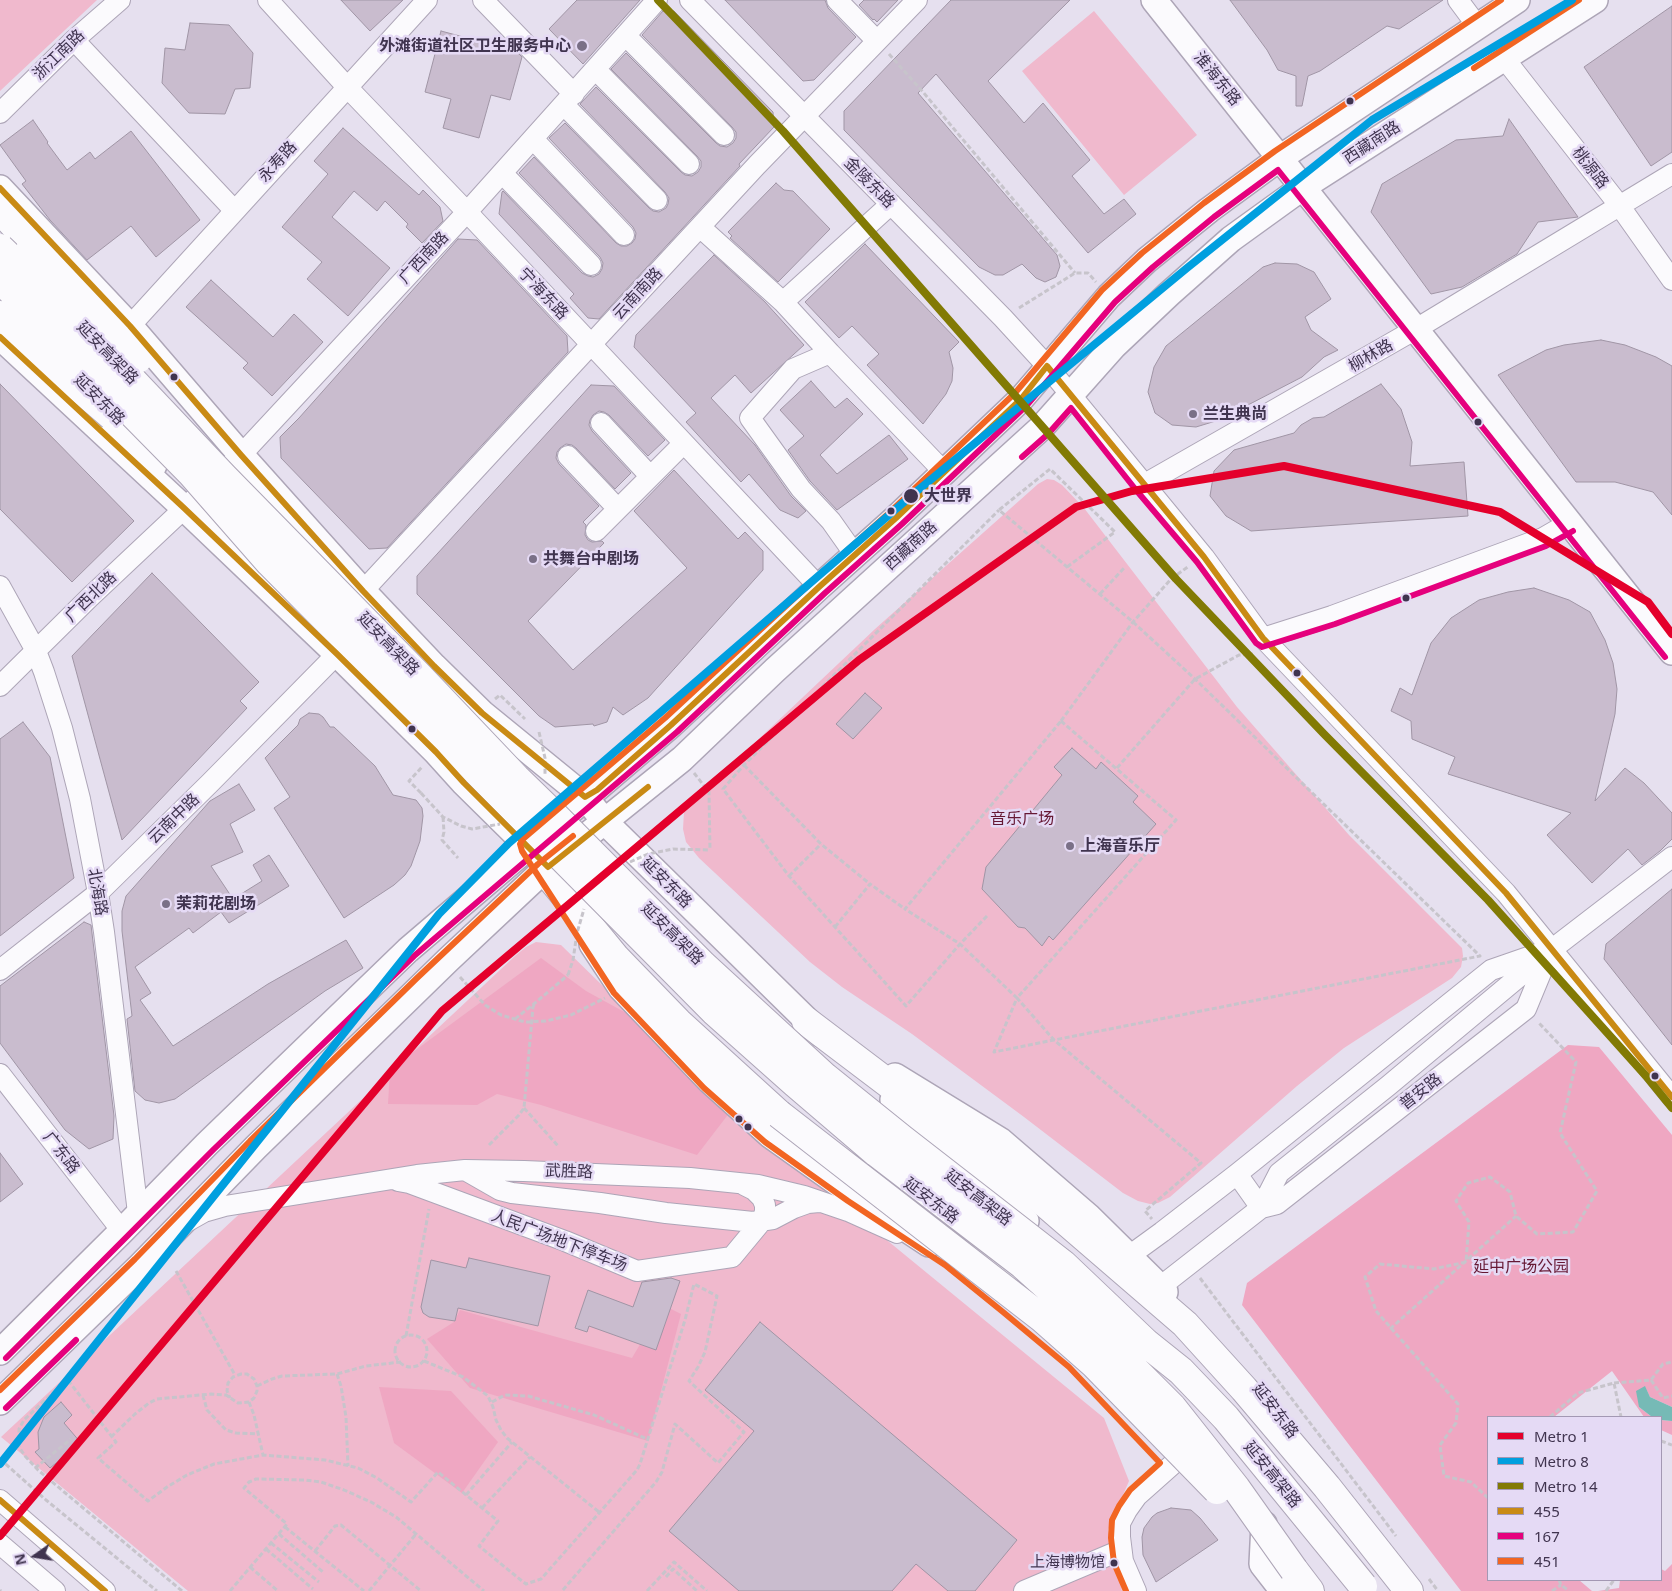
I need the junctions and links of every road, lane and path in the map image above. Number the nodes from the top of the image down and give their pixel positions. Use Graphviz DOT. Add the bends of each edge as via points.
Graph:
graph roads {
  1 [pos="120,0"];
  2 [pos="268,0"];
  3 [pos="427,0"];
  4 [pos="483,0"];
  5 [pos="658,0"];
  6 [pos="690,0"];
  7 [pos="837,0"];
  8 [pos="917,0"];
  9 [pos="1154,0"];
  10 [pos="1458,0"];
  11 [pos="1517,0"];
  12 [pos="1595,0"];
  13 [pos="1478,26"];
  14 [pos="626,36"];
  15 [pos="74,40"];
  16 [pos="877,41"];
  17 [pos="1504,58"];
  18 [pos="596,70"];
  19 [pos="347,87"];
  20 [pos="569,99"];
  21 [pos="0,113"];
  22 [pos="804,116"];
  23 [pos="724,135"];
  24 [pos="533,139"];
  25 [pos="1280,158"];
  26 [pos="689,164"];
  27 [pos="502,173"];
  28 [pos="1672,174"];
  29 [pos="1303,187"];
  30 [pos="0,188"];
  31 [pos="657,200"];
  32 [pos="891,204"];
  33 [pos="1619,205"];
  34 [pos="0,210"];
  35 [pos="234,210"];
  36 [pos="467,212"];
  37 [pos="700,227"];
  38 [pos="0,229"];
  39 [pos="624,235"];
  40 [pos="0,248"];
  41 [pos="590,265"];
  42 [pos="1074,273"];
  43 [pos="0,279"];
  44 [pos="1672,280"];
  45 [pos="1108,296"];
  46 [pos="783,302"];
  47 [pos="0,304"];
  48 [pos="0,315"];
  49 [pos="1003,318"];
  50 [pos="130,326"];
  51 [pos="1416,330"];
  52 [pos="0,337"];
  53 [pos="591,344"];
  54 [pos="830,353"];
  55 [pos="155,355"];
  56 [pos="1047,366"];
  57 [pos="1071,394"];
  58 [pos="601,423"];
  59 [pos="683,444"];
  60 [pos="241,455"];
  61 [pos="568,456"];
  62 [pos="944,472"];
  63 [pos="650,476"];
  64 [pos="1143,485"];
  65 [pos="184,508"];
  66 [pos="618,509"];
  67 [pos="999,510"];
  68 [pos="1569,523"];
  69 [pos="596,531"];
  70 [pos="855,555"];
  71 [pos="1204,557"];
  72 [pos="270,562"];
  73 [pos="1068,567"];
  74 [pos="1125,567"];
  75 [pos="0,586"];
  76 [pos="819,587"];
  77 [pos="363,591"];
  78 [pos="1100,594"];
  79 [pos="1133,622"];
  80 [pos="1263,638"];
  81 [pos="36,651"];
  82 [pos="1278,652"];
  83 [pos="1672,652"];
  84 [pos="337,654"];
  85 [pos="1195,679"];
  86 [pos="0,686"];
  87 [pos="1061,721"];
  88 [pos="436,752"];
  89 [pos="682,759"];
  90 [pos="744,765"];
  91 [pos="1117,768"];
  92 [pos="421,793"];
  93 [pos="585,797"];
  94 [pos="443,817"];
  95 [pos="605,822"];
  96 [pos="821,844"];
  97 [pos="529,846"];
  98 [pos="710,850"];
  99 [pos="1672,857"];
  100 [pos="458,858"];
  101 [pos="546,868"];
  102 [pos="789,876"];
  103 [pos="870,884"];
  104 [pos="98,893"];
  105 [pos="905,909"];
  106 [pos="987,916"];
  107 [pos="835,927"];
  108 [pos="960,944"];
  109 [pos="1551,950"];
  110 [pos="448,960"];
  111 [pos="1485,963"];
  112 [pos="0,970"];
  113 [pos="568,975"];
  114 [pos="621,988"];
  115 [pos="1017,998"];
  116 [pos="535,1004"];
  117 [pos="1526,1009"];
  118 [pos="514,1019"];
  119 [pos="806,1020"];
  120 [pos="532,1022"];
  121 [pos="1054,1040"];
  122 [pos="0,1074"];
  123 [pos="1672,1096"];
  124 [pos="524,1108"];
  125 [pos="489,1145"];
  126 [pos="559,1147"];
  127 [pos="465,1170"];
  128 [pos="1236,1174"];
  129 [pos="391,1179"];
  130 [pos="740,1183"];
  131 [pos="821,1202"];
  132 [pos="430,1208"];
  133 [pos="1261,1208"];
  134 [pos="1516,1216"];
  135 [pos="130,1222"];
  136 [pos="761,1222"];
  137 [pos="180,1225"];
  138 [pos="970,1231"];
  139 [pos="1162,1232"];
  140 [pos="1129,1256"];
  141 [pos="950,1258"];
  142 [pos="1466,1262"];
  143 [pos="1189,1264"];
  144 [pos="176,1272"];
  145 [pos="1160,1287"];
  146 [pos="1390,1329"];
  147 [pos="406,1336"];
  148 [pos="1052,1341"];
  149 [pos="0,1352"];
  150 [pos="424,1361"];
  151 [pos="401,1362"];
  152 [pos="1672,1362"];
  153 [pos="1181,1372"];
  154 [pos="337,1374"];
  155 [pos="235,1375"];
  156 [pos="1651,1380"];
  157 [pos="1614,1383"];
  158 [pos="257,1386"];
  159 [pos="203,1395"];
  160 [pos="1672,1396"];
  161 [pos="230,1398"];
  162 [pos="0,1402"];
  163 [pos="249,1402"];
  164 [pos="492,1402"];
  165 [pos="1551,1416"];
  166 [pos="1621,1416"];
  167 [pos="259,1434"];
  168 [pos="111,1437"];
  169 [pos="71,1439"];
  170 [pos="647,1439"];
  171 [pos="512,1442"];
  172 [pos="263,1455"];
  173 [pos="530,1457"];
  174 [pos="0,1459"];
  175 [pos="1173,1464"];
  176 [pos="348,1466"];
  177 [pos="1212,1466"];
  178 [pos="35,1468"];
  179 [pos="466,1495"];
  180 [pos="1487,1497"];
  181 [pos="0,1500"];
  182 [pos="482,1508"];
  183 [pos="599,1512"];
  184 [pos="1264,1524"];
  185 [pos="285,1527"];
  186 [pos="279,1534"];
  187 [pos="416,1534"];
  188 [pos="1396,1536"];
  189 [pos="272,1543"];
  190 [pos="0,1544"];
  191 [pos="266,1550"];
  192 [pos="1121,1550"];
  193 [pos="315,1551"];
  194 [pos="390,1565"];
  195 [pos="250,1567"];
  196 [pos="323,1572"];
  197 [pos="666,1577"];
  198 [pos="1288,1580"];
  199 [pos="1559,1581"];
  200 [pos="320,1582"];
  201 [pos="700,1584"];
  202 [pos="1561,1585"];
  203 [pos="1415,1586"];
  204 [pos="312,1589"];
  205 [pos="1369,1590"];
  206 [pos="55,1591"];
  207 [pos="105,1591"];
  208 [pos="157,1591"];
  209 [pos="182,1591"];
  210 [pos="230,1591"];
  211 [pos="278,1591"];
  212 [pos="364,1591"];
  213 [pos="369,1591"];
  214 [pos="421,1591"];
  215 [pos="484,1591"];
  216 [pos="562,1591"];
  217 [pos="647,1591"];
  218 [pos="697,1591"];
  219 [pos="707,1591"];
  220 [pos="1024,1591"];
  221 [pos="1136,1591"];
  222 [pos="1310,1591"];
  223 [pos="1316,1591"];
  224 [pos="1438,1591"];
  225 [pos="1552,1591"];
  226 [pos="1569,1591"];
  1 -- 15 [label="street, 浙江南路"];
  2 -- 19 [label="street, 宁海东路"];
  3 -- 19 [label="street, 永寿路"];
  4 -- 20 [label="street"];
  5 -- 14 [label="street, 广西南路"];
  6 -- 22 [label="street, 金陵东路"];
  7 -- 16 [label="street"];
  8 -- 16 [label="street, 云南南路"];
  9 -- 25 [label="main road, 淮海东路"];
  10 -- 13 [label="street"];
  11 -- 13 [label="main road, 西藏南路"];
  12 -- 17 [label="main road, 西藏南路"];
  13 -- 25 [label="main road, 西藏南路"];
  14 -- 18 [label="street, 广西南路"];
  14 -- 23 [label="street"];
  15 -- 21 [label="street, 浙江南路"];
  15 -- 35 [label="street"];
  16 -- 22 [label="street, 云南南路"];
  16 -- 42 [label="path"];
  17 -- 29 [label="main road, 西藏南路"];
  17 -- 33 [label="street, 桃源路"];
  18 -- 20 [label="street, 广西南路"];
  18 -- 26 [label="street"];
  19 -- 35 [label="street, 永寿路"];
  19 -- 36 [label="street, 宁海东路"];
  20 -- 24 [label="street, 广西南路"];
  20 -- 31 [label="street"];
  22 -- 32 [label="street, 金陵东路"];
  22 -- 37 [label="street, 云南南路"];
  24 -- 27 [label="street, 广西南路"];
  24 -- 39 [label="street"];
  25 -- 29 [label="main road, 淮海东路"];
  25 -- 45 [label="main road, 西藏南路" via="1209,210"];
  27 -- 36 [label="street, 广西南路"];
  27 -- 41 [label="street"];
  28 -- 33 [label="street, 柳林路"];
  29 -- 51 [label="main road, 淮海东路"];
  29 -- 57 [label="main road, 西藏南路" via="1217,251 1114,346"];
  30 -- 50 [label="main road, 延安东路"];
  32 -- 46 [label="street"];
  32 -- 49 [label="street, 金陵东路"];
  33 -- 44 [label="street, 桃源路"];
  33 -- 51 [label="street, 柳林路"];
  34 -- 153 [label="highway, bridge" via="271,507 754,991 868,1094 1070,1251 1146,1326"];
  35 -- 50 [label="street, 永寿路"];
  36 -- 53 [label="street, 宁海东路"];
  36 -- 60 [label="street, 广西南路"];
  37 -- 46 [label="street"];
  37 -- 53 [label="street, 云南南路"];
  38 -- 55 [label="main road, 延安东路" via="70,296"];
  40 -- 153 [label="highway, 延安高架路, bridge" via="82,327 516,778 724,985 825,1077 1063,1264"];
  42 -- 45 [label="path" via="1088,273"];
  42 -- 49 [label="path"];
  43 -- 72 [label="highway, 延安高架路, bridge" via="192,474"];
  45 -- 56 [label="main road, 西藏南路"];
  46 -- 54 [label="street"];
  47 -- 65 [label="main road, 延安东路" via="124,424"];
  48 -- 72 [label="highway, bridge"];
  49 -- 56 [label="street, 金陵东路"];
  50 -- 55 [label="main road, 延安东路"];
  51 -- 64 [label="street, 柳林路"];
  51 -- 68 [label="main road, 淮海东路"];
  52 -- 65 [label="main road, 延安东路"];
  53 -- 59 [label="street, 宁海东路"];
  53 -- 77 [label="street, 云南南路"];
  54 -- 62 [label="street"];
  54 -- 70 [label="street" via="794,369 750,418 800,489 831,521"];
  55 -- 60 [label="main road, 延安东路"];
  56 -- 57 [label="street, 金陵东路"];
  56 -- 62 [label="main road, 西藏南路" via="1020,399"];
  57 -- 64 [label="street, 金陵东路"];
  57 -- 89 [label="main road, 西藏南路" via="1041,428"];
  58 -- 63 [label="street"];
  59 -- 63 [label="street"];
  59 -- 76 [label="street, 宁海东路"];
  60 -- 65 [label="street, 广西南路"];
  60 -- 77 [label="main road, 延安东路"];
  61 -- 66 [label="street"];
  62 -- 70 [label="main road, 西藏南路"];
  63 -- 66 [label="street"];
  64 -- 71 [label="street, 金陵东路"];
  65 -- 81 [label="street, 广西北路"];
  65 -- 84 [label="main road, 延安东路"];
  66 -- 69 [label="street"];
  67 -- 73 [label="path"];
  67 -- 73 [label="path" via="1050,469 1115,532"];
  67 -- 90 [label="path"];
  68 -- 80 [label="street" via="1543,538"];
  68 -- 83 [label="main road, 淮海东路"];
  70 -- 76 [label="main road, 西藏南路"];
  71 -- 79 [label="path" via="1171,579"];
  71 -- 80 [label="street, 金陵东路"];
  72 -- 198 [label="highway, 延安高架路, bridge" via="714,1011 862,1140 1023,1265 1099,1333 1172,1407 1236,1488"];
  73 -- 78 [label="path"];
  74 -- 78 [label="path"];
  75 -- 81 [label="street, 北海路"];
  76 -- 93 [label="main road, 西藏南路" via="671,725"];
  77 -- 93 [label="main road, 延安东路" via="482,713"];
  78 -- 79 [label="path"];
  79 -- 85 [label="path"];
  79 -- 87 [label="path"];
  80 -- 82 [label="street, 金陵东路"];
  81 -- 86 [label="street, 广西北路"];
  81 -- 104 [label="street, 北海路" via="62,728"];
  82 -- 85 [label="path" via="1239,655"];
  82 -- 109 [label="street, 金陵东路" via="1506,893"];
  84 -- 88 [label="main road, 延安东路"];
  84 -- 104 [label="street, 云南中路"];
  85 -- 91 [label="path"];
  85 -- 111 [label="path"];
  87 -- 91 [label="path"];
  87 -- 105 [label="path"];
  88 -- 92 [label="path" via="409,781"];
  88 -- 97 [label="main road, 延安东路"];
  89 -- 95 [label="main road, 西藏南路"];
  89 -- 98 [label="path" via="709,792"];
  90 -- 96 [label="path"];
  90 -- 102 [label="path" via="724,790"];
  91 -- 115 [label="path" via="1176,820"];
  93 -- 95 [label="main road, 延安东路"];
  93 -- 97 [label="main road, 西藏南路"];
  94 -- 100 [label="path" via="442,840"];
  95 -- 101 [label="main road, 西藏南路"];
  95 -- 119 [label="main road, 延安东路"];
  96 -- 102 [label="path"];
  96 -- 103 [label="path"];
  97 -- 101 [label="main road, 延安东路"];
  97 -- 135 [label="main road, 西藏南路" via="408,950"];
  99 -- 109 [label="street, 普安路"];
  101 -- 110 [label="main road, 西藏南路"];
  101 -- 114 [label="main road, 延安东路"];
  101 -- 138 [label="main road, 延安东路" via="592,902 758,1060 859,1147"];
  101 -- 198 [label="highway, bridge" via="616,958 678,1022 779,1114 1058,1332 1094,1364 1151,1421"];
  102 -- 107 [label="path"];
  103 -- 105 [label="path"];
  103 -- 107 [label="path"];
  104 -- 112 [label="street, 云南中路"];
  104 -- 135 [label="street, 北海路" via="114,1008"];
  105 -- 108 [label="path"];
  106 -- 108 [label="path"];
  107 -- 108 [label="path" via="906,1006"];
  108 -- 115 [label="path"];
  109 -- 111 [label="street, 普安路"];
  109 -- 117 [label="street, 普安路"];
  109 -- 123 [label="street, 金陵东路"];
  109 -- 133 [label="street, 普安路" via="1279,1172"];
  110 -- 118 [label="path" via="485,1005"];
  110 -- 137 [label="main road, 西藏南路"];
  111 -- 121 [label="path"];
  111 -- 128 [label="street, 普安路"];
  113 -- 116 [label="path"];
  114 -- 120 [label="path" via="571,1015"];
  114 -- 141 [label="main road, 延安东路" via="710,1081 770,1134 852,1194"];
  115 -- 121 [label="path"];
  115 -- 121 [label="path" via="994,1052"];
  116 -- 118 [label="path"];
  116 -- 120 [label="path"];
  117 -- 133 [label="street, 普安路" via="1277,1204"];
  117 -- 134 [label="path" via="1576,1062 1560,1133 1596,1190 1574,1232 1537,1234"];
  118 -- 120 [label="path"];
  119 -- 140 [label="main road, 延安东路" via="1001,1141"];
  119 -- 203 [label="highway" via="1033,1193 1185,1324"];
  119 -- 205 [label="main road, 延安东路" via="1062,1254 1328,1530"];
  120 -- 124 [label="path"];
  121 -- 139 [label="path" via="1201,1164 1144,1211"];
  122 -- 135 [label="street, 广东路"];
  124 -- 125 [label="path"];
  124 -- 126 [label="path"];
  127 -- 129 [label="street, 武胜路"];
  127 -- 130 [label="street, 武胜路" via="690,1178"];
  127 -- 136 [label="street" via="500,1190 512,1193"];
  128 -- 133 [label="street"];
  128 -- 139 [label="street, 普安路"];
  129 -- 136 [label="street, 人民广场地下停车场" via="410,1183 565,1241 636,1271 732,1256"];
  129 -- 137 [label="street, 武胜路" via="225,1206 204,1212"];
  130 -- 131 [label="street, 武胜路"];
  130 -- 136 [label="street" via="754,1190 766,1205"];
  131 -- 136 [label="street" via="794,1208"];
  131 -- 141 [label="street, 武胜路"];
  132 -- 147 [label="path"];
  133 -- 143 [label="street, 普安路"];
  134 -- 142 [label="path"];
  134 -- 142 [label="path" via="1510,1192 1490,1177 1468,1183 1456,1201 1469,1222"];
  135 -- 149 [label="main road, 西藏南路"];
  137 -- 162 [label="main road, 西藏南路"];
  138 -- 148 [label="main road"];
  138 -- 177 [label="main road, 延安东路" via="1059,1305"];
  139 -- 140 [label="street, 普安路"];
  140 -- 145 [label="main road, 延安东路"];
  141 -- 148 [label="main road, 延安东路"];
  142 -- 146 [label="path"];
  142 -- 146 [label="path" via="1434,1269 1380,1264 1365,1277 1376,1311"];
  143 -- 145 [label="street, 普安路"];
  143 -- 188 [label="path"];
  144 -- 155 [label="path"];
  145 -- 203 [label="main road, 延安东路" via="1246,1373"];
  146 -- 180 [label="path" via="1458,1404 1456,1423 1440,1445 1444,1476 1470,1482"];
  147 -- 150 [label="path" via="416,1336 424,1341 427,1354"];
  147 -- 151 [label="path" via="396,1348"];
  148 -- 175 [label="main road, 延安东路"];
  150 -- 151 [label="path" via="416,1366 405,1366"];
  150 -- 164 [label="path" via="463,1377"];
  151 -- 154 [label="path" via="366,1366"];
  152 -- 156 [label="path" via="1663,1364"];
  153 -- 205 [label="highway, 延安高架路, bridge" via="1226,1418"];
  154 -- 158 [label="path" via="282,1376"];
  154 -- 176 [label="path" via="346,1417"];
  155 -- 158 [label="path" via="247,1374"];
  155 -- 161 [label="path" via="228,1383"];
  156 -- 157 [label="path"];
  156 -- 160 [label="path" via="1664,1398"];
  157 -- 165 [label="path" via="1578,1392"];
  157 -- 166 [label="path"];
  158 -- 163 [label="path" via="256,1395"];
  159 -- 161 [label="path" via="226,1395"];
  159 -- 167 [label="path" via="207,1410 226,1430"];
  159 -- 168 [label="path" via="157,1399"];
  161 -- 163 [label="path" via="238,1403"];
  163 -- 167 [label="path"];
  164 -- 170 [label="path" via="505,1395 528,1396 594,1415"];
  164 -- 171 [label="path" via="498,1425"];
  167 -- 172 [label="path"];
  168 -- 172 [label="path" via="116,1442 98,1458 148,1501 187,1475 214,1464"];
  168 -- 178 [label="path" via="68,1379 30,1413 19,1429 19,1447"];
  169 -- 178 [label="path"];
  170 -- 183 [label="path" via="636,1470"];
  170 -- 216 [label="path" via="694,1284 717,1296 705,1352 689,1381 744,1432 718,1463 675,1424 662,1472 656,1482"];
  171 -- 173 [label="path"];
  171 -- 179 [label="path"];
  172 -- 176 [label="path" via="325,1460"];
  173 -- 182 [label="path"];
  173 -- 183 [label="path"];
  174 -- 208 [label="path"];
  175 -- 177 [label="main road"];
  175 -- 192 [label="street" via="1127,1510 1120,1523"];
  176 -- 179 [label="path" via="377,1478 412,1502 438,1472"];
  177 -- 184 [label="main road, 延安东路"];
  178 -- 209 [label="path"];
  179 -- 182 [label="path"];
  181 -- 207 [label="street"];
  182 -- 183 [label="path" via="498,1521 479,1546 526,1584 541,1579"];
  184 -- 198 [label="main road" via="1262,1564"];
  184 -- 223 [label="main road, 延安东路"];
  185 -- 186 [label="path"];
  185 -- 187 [label="path" via="288,1524 244,1488 249,1482 256,1479 321,1482 371,1502"];
  185 -- 193 [label="path"];
  186 -- 189 [label="path"];
  186 -- 196 [label="path"];
  187 -- 194 [label="path"];
  187 -- 215 [label="path"];
  189 -- 191 [label="path"];
  189 -- 200 [label="path"];
  190 -- 206 [label="street"];
  191 -- 195 [label="path"];
  191 -- 204 [label="path"];
  192 -- 220 [label="street"];
  192 -- 221 [label="street"];
  193 -- 194 [label="path" via="335,1526 341,1525"];
  193 -- 212 [label="path"];
  194 -- 213 [label="path"];
  194 -- 214 [label="path"];
  195 -- 210 [label="path"];
  195 -- 211 [label="path"];
  197 -- 218 [label="path" via="673,1569"];
  198 -- 222 [label="highway, 延安高架路"];
  199 -- 202 [label="path"];
  201 -- 217 [label="path" via="674,1562"];
  201 -- 218 [label="path"];
  201 -- 219 [label="path"];
  202 -- 225 [label="path"];
  202 -- 226 [label="path"];
  203 -- 224 [label="path"];
}
